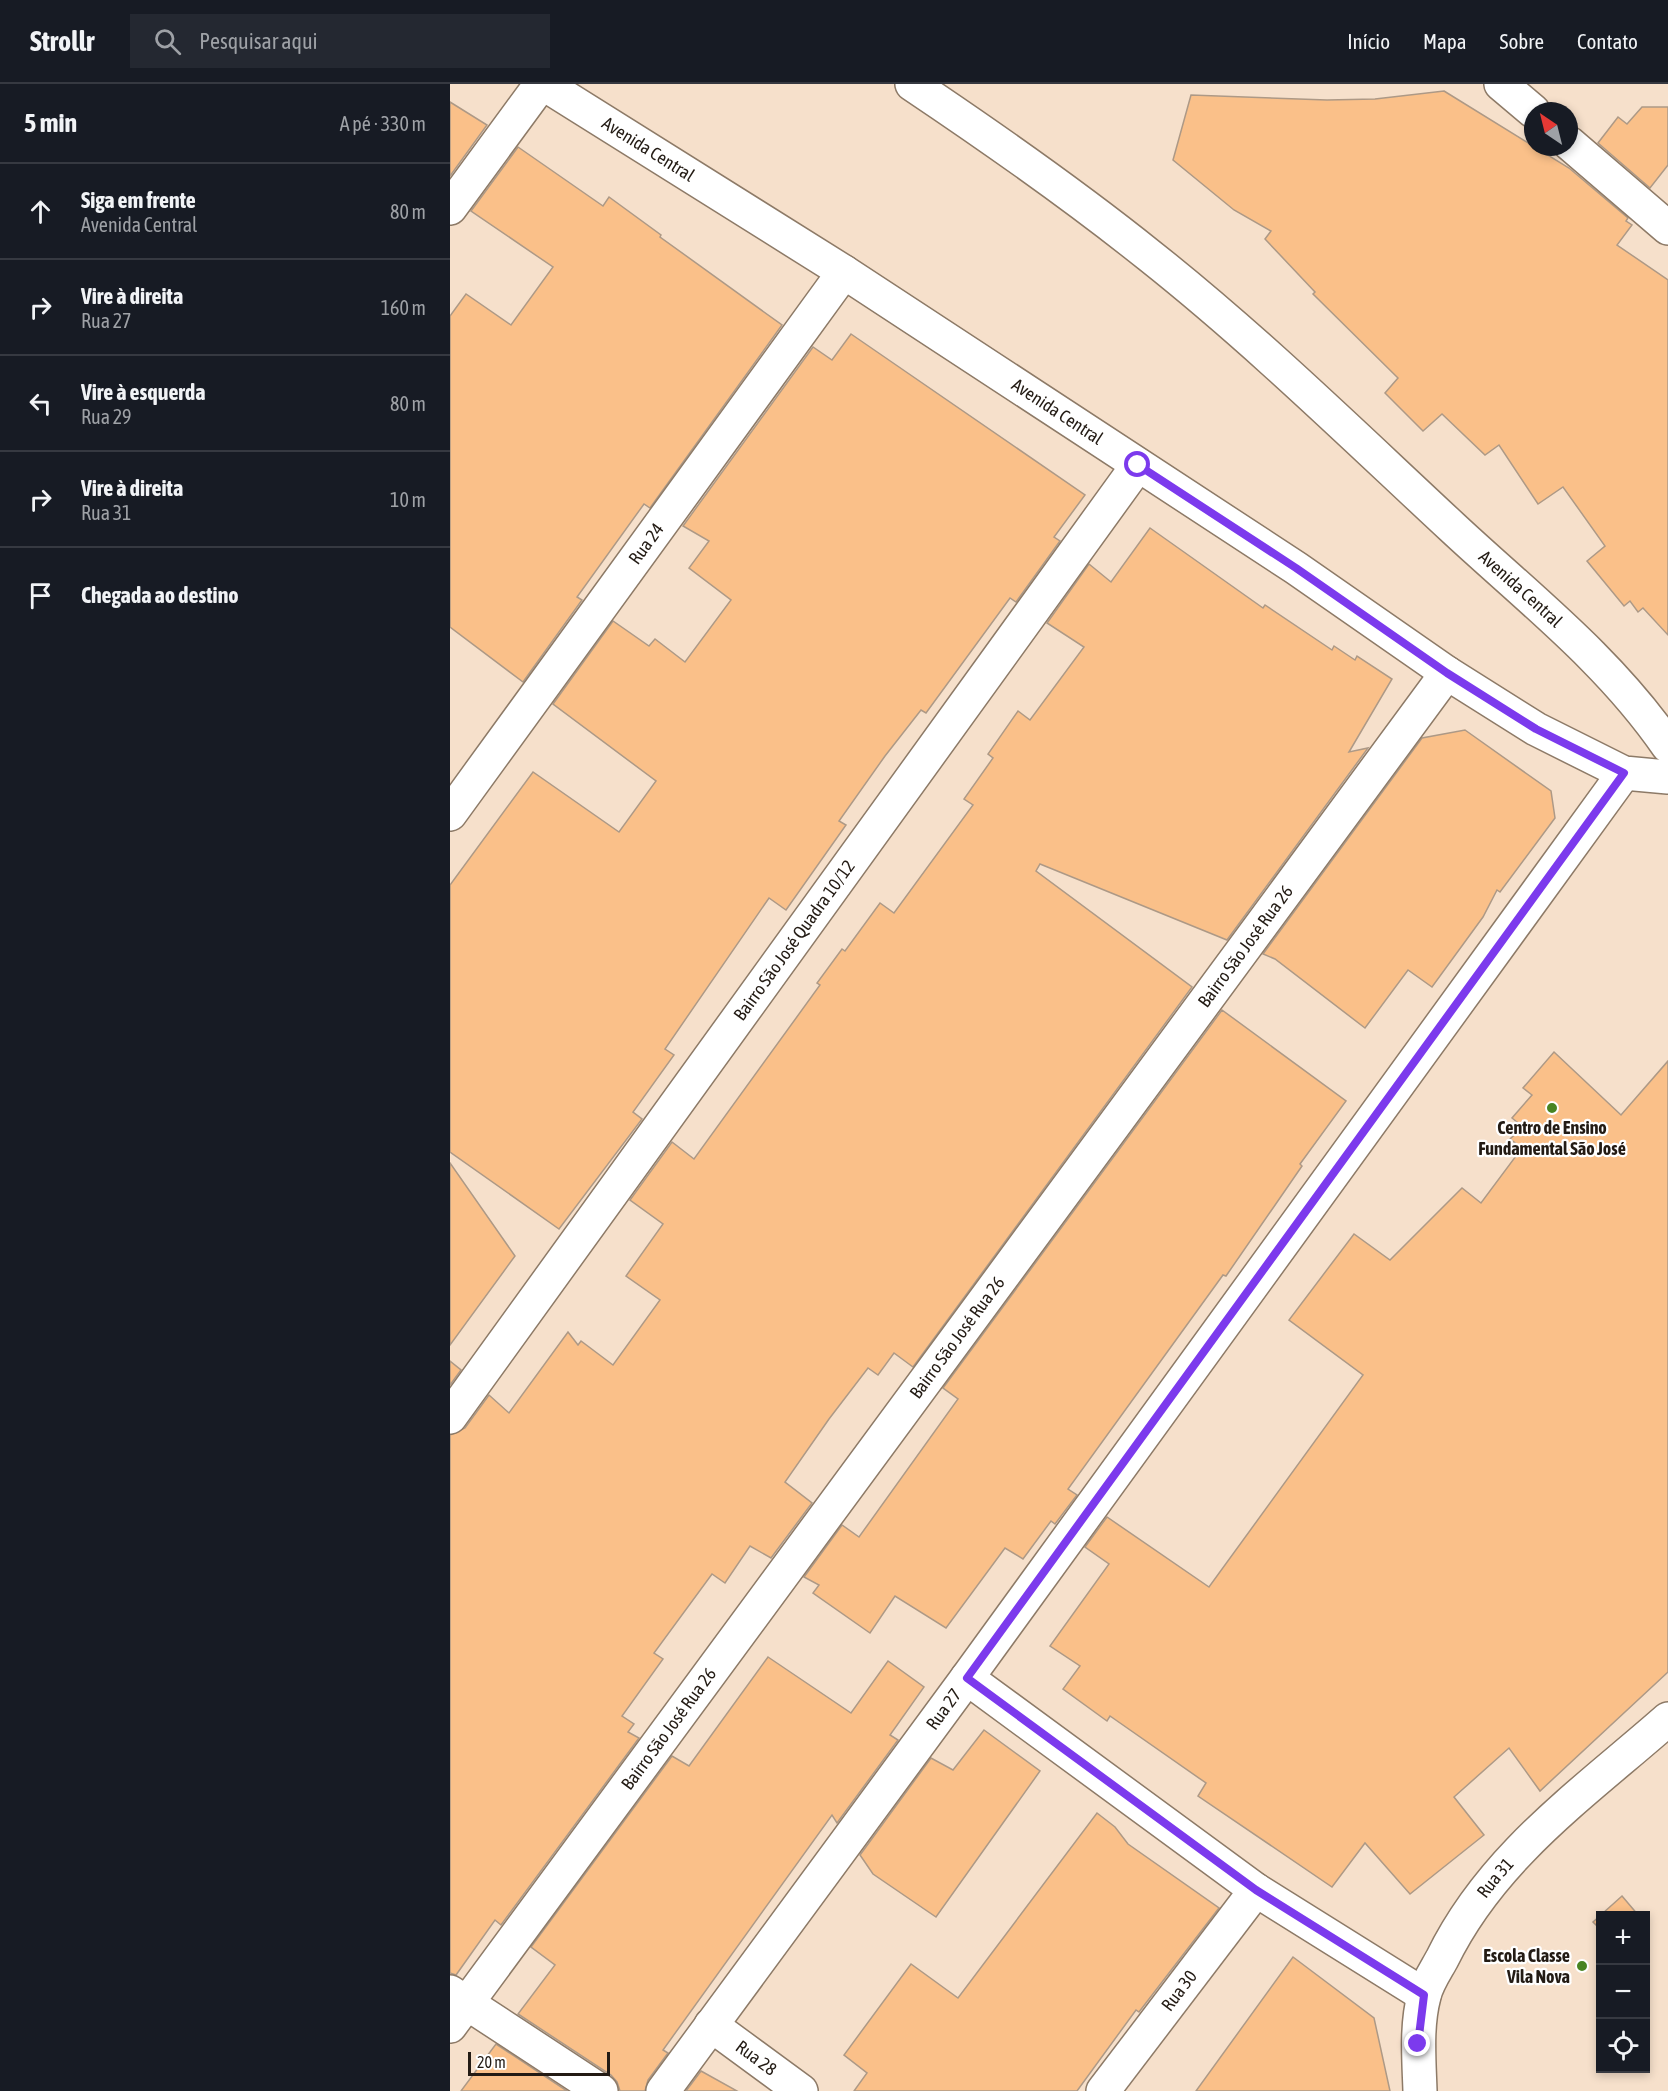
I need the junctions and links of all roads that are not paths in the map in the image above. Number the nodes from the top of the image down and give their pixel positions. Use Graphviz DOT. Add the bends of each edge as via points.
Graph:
graph roads {
  1 [pos="543,84"];
  2 [pos="912,84"];
  3 [pos="1501,84"];
  4 [pos="1524,103"];
  5 [pos="1578,150"];
  6 [pos="450,208"];
  7 [pos="1668,228"];
  8 [pos="844,272"];
  9 [pos="1138,465"];
  10 [pos="1447,673"];
  11 [pos="1668,746"];
  12 [pos="1624,773"];
  13 [pos="1668,777"];
  14 [pos="450,814"];
  15 [pos="450,1417"];
  16 [pos="967,1678"];
  17 [pos="1668,1719"];
  18 [pos="1256,1890"];
  19 [pos="1424,1995"];
  20 [pos="455,2007"];
  21 [pos="711,2025"];
  22 [pos="601,2091"];
  23 [pos="663,2091"];
  24 [pos="801,2091"];
  25 [pos="1103,2091"];
  26 [pos="1420,2091"];
  1 -- 6 [label="street"];
  1 -- 8 [label="street, Avenida Central"];
  2 -- 11 [label="street, Avenida Central" via="1015,153 1152,257 1299,385 1582,643 1645,712"];
  3 -- 4 [label="street"];
  5 -- 7 [label="street"];
  8 -- 9 [label="street, Avenida Central"];
  8 -- 14 [label="street, Rua 24"];
  9 -- 10 [label="street, Avenida Central"];
  9 -- 15 [label="street, Bairro São José Quadra 10/12"];
  10 -- 12 [label="street, Avenida Central" via="1536,729"];
  10 -- 20 [label="street, Bairro São José Rua 26"];
  12 -- 13 [label="street, Avenida Central"];
  12 -- 16 [label="street, Rua 27"];
  16 -- 18 [label="street"];
  16 -- 21 [label="street, Rua 27"];
  17 -- 19 [label="street, Rua 31" via="1544,1826 1489,1881 1459,1924"];
  18 -- 19 [label="street"];
  18 -- 25 [label="street, Rua 30"];
  19 -- 26 [label="street, Rua 31" via="1418,2044"];
  20 -- 22 [label="street"];
  21 -- 23 [label="street, Rua 27"];
  21 -- 24 [label="street, Rua 28"];
}
